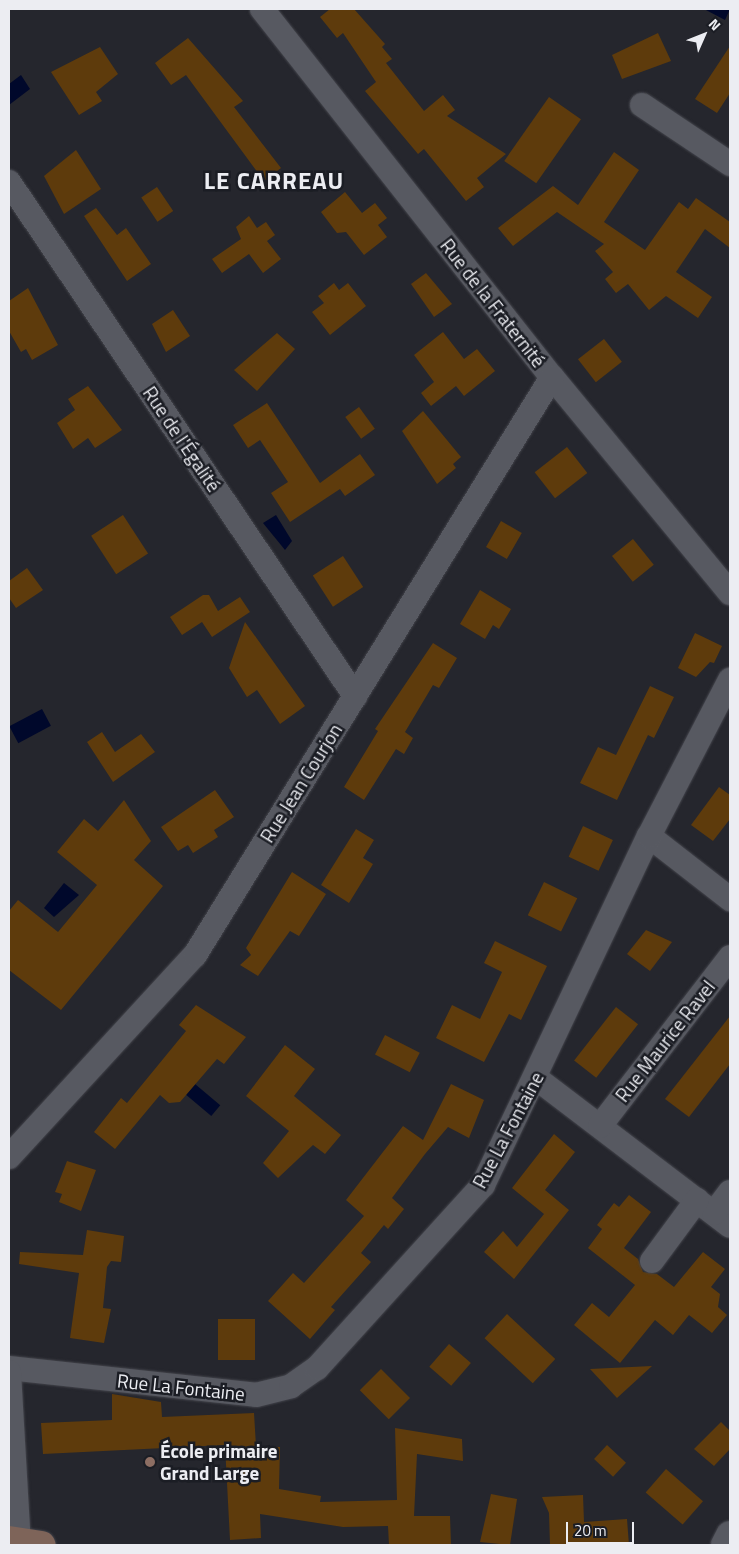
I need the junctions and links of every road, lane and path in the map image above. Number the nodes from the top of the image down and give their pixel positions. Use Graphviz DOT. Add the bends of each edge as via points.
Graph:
graph roads {
  1 [pos="262,9"];
  2 [pos="642,105"];
  3 [pos="730,164"];
  4 [pos="9,182"];
  5 [pos="552,377"];
  6 [pos="730,593"];
  7 [pos="730,680"];
  8 [pos="355,696"];
  9 [pos="649,836"];
  10 [pos="730,899"];
  11 [pos="730,957"];
  12 [pos="536,1078"];
  13 [pos="600,1126"];
  14 [pos="9,1157"];
  15 [pos="730,1192"];
  16 [pos="714,1213"];
  17 [pos="652,1261"];
  18 [pos="9,1368"];
  19 [pos="9,1372"];
  20 [pos="730,1535"];
  21 [pos="22,1543"];
  22 [pos="725,1545"];
  1 -- 5 [label="street, Rue de la Fraternité"];
  2 -- 3 [label="street"];
  4 -- 8 [label="street, Rue de l'Égalité"];
  5 -- 6 [label="street, Rue de la Fraternité"];
  5 -- 8 [label="street, Rue Jean Courjon"];
  7 -- 9 [label="street, Rue La Fontaine"];
  8 -- 14 [label="street, Rue Jean Courjon" via="195,954"];
  9 -- 10 [label="street"];
  9 -- 12 [label="street, Rue La Fontaine"];
  11 -- 13 [label="street, Rue Maurice Ravel"];
  12 -- 13 [label="street"];
  12 -- 18 [label="street, Rue La Fontaine" via="483,1185 316,1368 291,1386 256,1395"];
  13 -- 16 [label="street"];
  15 -- 16 [label="street"];
  16 -- 17 [label="street"];
  19 -- 21 [label="street"];
  20 -- 22 [label="street"];
}
